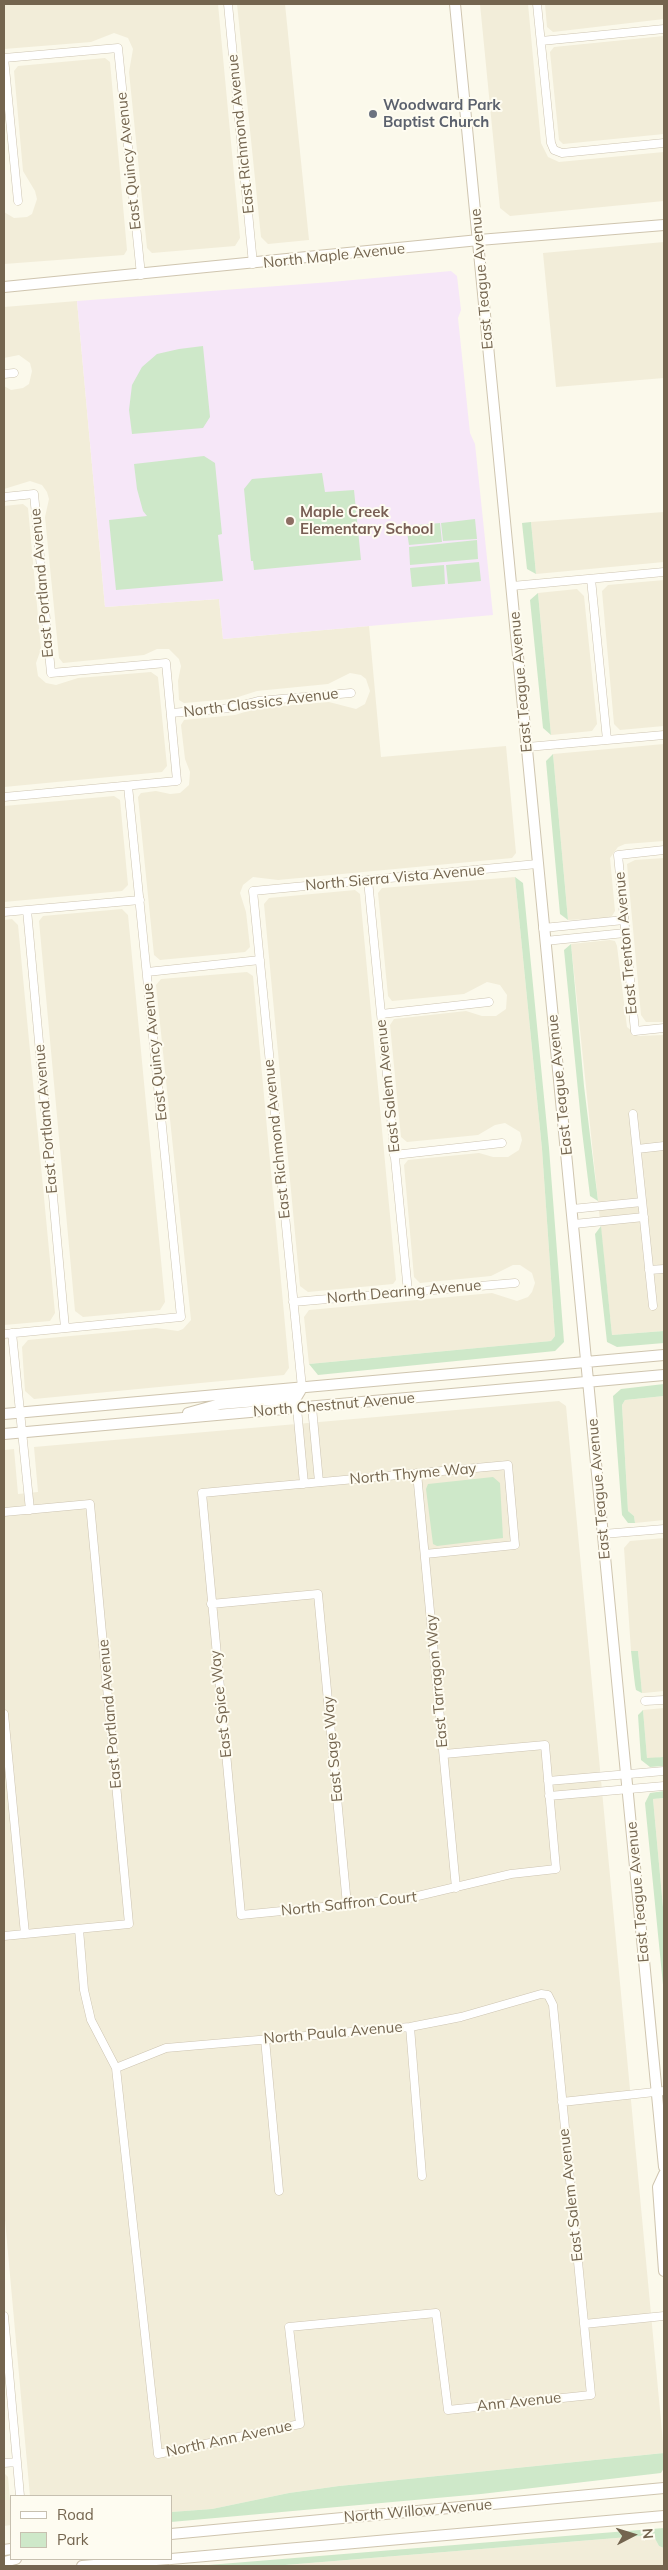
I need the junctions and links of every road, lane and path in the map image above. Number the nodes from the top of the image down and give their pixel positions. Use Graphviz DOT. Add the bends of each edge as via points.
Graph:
graph roads {
  1 [pos="228,4"];
  2 [pos="455,4"];
  3 [pos="537,4"];
  4 [pos="664,29"];
  5 [pos="541,42"];
  6 [pos="4,58"];
  7 [pos="664,143"];
  8 [pos="18,201"];
  9 [pos="664,225"];
  10 [pos="479,240"];
  11 [pos="254,264"];
  12 [pos="141,275"];
  13 [pos="4,287"];
  14 [pos="14,373"];
  15 [pos="4,374"];
  16 [pos="4,497"];
  17 [pos="664,572"];
  18 [pos="591,579"];
  19 [pos="512,586"];
  20 [pos="351,693"];
  21 [pos="171,713"];
  22 [pos="664,735"];
  23 [pos="607,740"];
  24 [pos="526,747"];
  25 [pos="128,786"];
  26 [pos="4,797"];
  27 [pos="664,850"];
  28 [pos="537,864"];
  29 [pos="368,880"];
  30 [pos="253,891"];
  31 [pos="140,900"];
  32 [pos="27,910"];
  33 [pos="4,912"];
  34 [pos="624,920"];
  35 [pos="544,928"];
  36 [pos="625,933"];
  37 [pos="545,941"];
  38 [pos="260,960"];
  39 [pos="147,972"];
  40 [pos="489,1002"];
  41 [pos="381,1014"];
  42 [pos="664,1028"];
  43 [pos="633,1114"];
  44 [pos="502,1143"];
  45 [pos="664,1146"];
  46 [pos="637,1149"];
  47 [pos="394,1155"];
  48 [pos="642,1202"];
  49 [pos="614,1205"];
  50 [pos="572,1209"];
  51 [pos="644,1217"];
  52 [pos="616,1220"];
  53 [pos="574,1224"];
  54 [pos="664,1269"];
  55 [pos="649,1270"];
  56 [pos="515,1283"];
  57 [pos="408,1292"];
  58 [pos="293,1302"];
  59 [pos="653,1306"];
  60 [pos="65,1328"];
  61 [pos="12,1333"];
  62 [pos="4,1334"];
  63 [pos="664,1355"];
  64 [pos="587,1362"];
  65 [pos="664,1375"];
  66 [pos="589,1382"];
  67 [pos="302,1388"];
  68 [pos="312,1407"];
  69 [pos="296,1408"];
  70 [pos="20,1413"];
  71 [pos="4,1414"];
  72 [pos="160,1421"];
  73 [pos="22,1433"];
  74 [pos="4,1434"];
  75 [pos="315,1438"];
  76 [pos="300,1440"];
  77 [pos="417,1473"];
  78 [pos="319,1482"];
  79 [pos="304,1484"];
  80 [pos="202,1494"];
  81 [pos="30,1510"];
  82 [pos="4,1512"];
  83 [pos="664,1529"];
  84 [pos="603,1534"];
  85 [pos="425,1554"];
  86 [pos="211,1604"];
  87 [pos="664,1700"];
  88 [pos="645,1701"];
  89 [pos="4,1714"];
  90 [pos="444,1754"];
  91 [pos="664,1771"];
  92 [pos="626,1774"];
  93 [pos="588,1777"];
  94 [pos="548,1780"];
  95 [pos="664,1786"];
  96 [pos="628,1789"];
  97 [pos="590,1792"];
  98 [pos="549,1796"];
  99 [pos="456,1888"];
  100 [pos="347,1905"];
  101 [pos="241,1915"];
  102 [pos="80,1929"];
  103 [pos="25,1934"];
  104 [pos="4,1936"];
  105 [pos="548,1995"];
  106 [pos="410,2027"];
  107 [pos="265,2039"];
  108 [pos="116,2068"];
  109 [pos="661,2092"];
  110 [pos="562,2102"];
  111 [pos="664,2167"];
  112 [pos="664,2174"];
  113 [pos="422,2176"];
  114 [pos="278,2191"];
  115 [pos="664,2271"];
  116 [pos="4,2316"];
  117 [pos="664,2316"];
  118 [pos="584,2324"];
  119 [pos="591,2395"];
  120 [pos="300,2424"];
  121 [pos="17,2462"];
  122 [pos="4,2463"];
  123 [pos="664,2488"];
  124 [pos="20,2495"];
  125 [pos="664,2516"];
  126 [pos="172,2534"];
  127 [pos="172,2559"];
  128 [pos="157,2560"];
  129 [pos="82,2566"];
  1 -- 11 [label="street, East Richmond Avenue"];
  2 -- 10 [label="street, East Teague Avenue"];
  3 -- 5 [label="street"];
  4 -- 5 [label="street"];
  5 -- 7 [label="street" via="554,150 562,153"];
  6 -- 8 [label="street"];
  6 -- 12 [label="street, East Quincy Avenue" via="118,48"];
  9 -- 10 [label="street, North Maple Avenue"];
  10 -- 11 [label="street, North Maple Avenue"];
  10 -- 19 [label="street, East Teague Avenue"];
  11 -- 12 [label="street, North Maple Avenue"];
  12 -- 13 [label="street, North Maple Avenue"];
  14 -- 15 [label="street"];
  16 -- 21 [label="street, East Portland Avenue" via="34,494 51,673 166,663"];
  17 -- 18 [label="street"];
  18 -- 19 [label="street"];
  18 -- 23 [label="street"];
  19 -- 24 [label="street, East Teague Avenue"];
  20 -- 21 [label="street, North Classics Avenue" via="258,700 230,708"];
  21 -- 25 [label="street" via="178,781"];
  22 -- 23 [label="street"];
  23 -- 24 [label="street"];
  24 -- 28 [label="street, East Teague Avenue"];
  25 -- 26 [label="street"];
  25 -- 31 [label="street, East Quincy Avenue"];
  27 -- 34 [label="street, East Trenton Avenue" via="618,855"];
  28 -- 29 [label="street, North Sierra Vista Avenue"];
  28 -- 35 [label="street, East Teague Avenue"];
  29 -- 30 [label="street, North Sierra Vista Avenue"];
  29 -- 41 [label="street, East Salem Avenue"];
  30 -- 38 [label="street, East Richmond Avenue"];
  31 -- 32 [label="street"];
  31 -- 39 [label="street, East Quincy Avenue"];
  32 -- 33 [label="street"];
  32 -- 60 [label="street, East Portland Avenue"];
  34 -- 35 [label="street"];
  34 -- 36 [label="street, East Trenton Avenue"];
  35 -- 37 [label="street, East Teague Avenue"];
  36 -- 37 [label="street"];
  36 -- 42 [label="street, East Trenton Avenue" via="634,1031"];
  37 -- 50 [label="street, East Teague Avenue"];
  38 -- 39 [label="street"];
  38 -- 58 [label="street, East Richmond Avenue"];
  39 -- 60 [label="street, East Quincy Avenue" via="180,1317"];
  40 -- 41 [label="street"];
  41 -- 47 [label="street, East Salem Avenue"];
  43 -- 46 [label="street"];
  44 -- 47 [label="street"];
  45 -- 46 [label="street"];
  46 -- 48 [label="street"];
  47 -- 57 [label="street, East Salem Avenue"];
  48 -- 49 [label="street"];
  48 -- 51 [label="street"];
  49 -- 50 [label="street"];
  49 -- 52 [label="street"];
  50 -- 53 [label="street, East Teague Avenue"];
  51 -- 52 [label="street"];
  51 -- 55 [label="street"];
  52 -- 53 [label="street"];
  53 -- 64 [label="street, East Teague Avenue"];
  54 -- 55 [label="street"];
  55 -- 59 [label="street"];
  56 -- 57 [label="street, North Dearing Avenue"];
  57 -- 58 [label="street, North Dearing Avenue"];
  58 -- 67 [label="street, East Richmond Avenue"];
  60 -- 61 [label="street"];
  61 -- 62 [label="street"];
  61 -- 70 [label="street"];
  63 -- 64 [label="street, North Chestnut Avenue"];
  64 -- 66 [label="street, East Teague Avenue"];
  64 -- 67 [label="street, North Chestnut Avenue"];
  65 -- 66 [label="street, North Chestnut Avenue"];
  66 -- 68 [label="street, North Chestnut Avenue"];
  66 -- 84 [label="street, East Teague Avenue"];
  67 -- 70 [label="street, North Chestnut Avenue"];
  67 -- 72 [label="street" via="296,1398 220,1404"];
  68 -- 69 [label="street, North Chestnut Avenue"];
  68 -- 75 [label="street"];
  69 -- 72 [label="street, North Chestnut Avenue"];
  69 -- 76 [label="street"];
  70 -- 71 [label="street, North Chestnut Avenue"];
  70 -- 73 [label="street"];
  72 -- 73 [label="street, North Chestnut Avenue"];
  73 -- 74 [label="street, North Chestnut Avenue"];
  73 -- 81 [label="street"];
  75 -- 76 [label="street"];
  75 -- 78 [label="street"];
  76 -- 79 [label="street"];
  77 -- 78 [label="street, North Thyme Way"];
  77 -- 85 [label="street, East Tarragon Way"];
  77 -- 85 [label="street, North Thyme Way" via="508,1465 515,1545"];
  78 -- 79 [label="street, North Thyme Way"];
  79 -- 80 [label="street, North Thyme Way"];
  80 -- 86 [label="street, East Spice Way"];
  81 -- 82 [label="street"];
  81 -- 102 [label="street, East Portland Avenue" via="90,1504 129,1924"];
  83 -- 84 [label="street"];
  84 -- 92 [label="street, East Teague Avenue"];
  85 -- 90 [label="street, East Tarragon Way"];
  86 -- 100 [label="street, East Sage Way" via="318,1594"];
  86 -- 101 [label="street, East Spice Way"];
  87 -- 88 [label="street"];
  89 -- 103 [label="street"];
  90 -- 94 [label="street" via="545,1745"];
  90 -- 99 [label="street, East Tarragon Way"];
  91 -- 92 [label="street"];
  92 -- 93 [label="street"];
  92 -- 96 [label="street, East Teague Avenue"];
  93 -- 94 [label="street"];
  93 -- 97 [label="street"];
  94 -- 98 [label="street"];
  95 -- 96 [label="street"];
  96 -- 97 [label="street"];
  96 -- 109 [label="street, East Teague Avenue"];
  97 -- 98 [label="street"];
  98 -- 99 [label="street, North Saffron Court" via="556,1869 511,1874"];
  99 -- 100 [label="street, North Saffron Court" via="405,1899"];
  100 -- 101 [label="street, North Saffron Court"];
  102 -- 103 [label="street"];
  102 -- 108 [label="street" via="84,1990 91,2020"];
  103 -- 104 [label="street"];
  105 -- 106 [label="street, North Paula Avenue" via="541,1994 461,2017"];
  105 -- 110 [label="street, East Salem Avenue" via="553,2005"];
  106 -- 107 [label="street, North Paula Avenue"];
  106 -- 113 [label="street"];
  107 -- 108 [label="street, North Paula Avenue" via="166,2048"];
  107 -- 114 [label="street"];
  108 -- 120 [label="street, North Ann Avenue" via="158,2454"];
  109 -- 110 [label="street"];
  109 -- 111 [label="street, East Teague Avenue"];
  110 -- 118 [label="street, East Salem Avenue"];
  112 -- 115 [label="street" via="658,2187"];
  116 -- 121 [label="street"];
  117 -- 118 [label="street"];
  118 -- 119 [label="street, East Salem Avenue"];
  119 -- 120 [label="street, Ann Avenue" via="448,2410 436,2313 289,2327"];
  121 -- 122 [label="street"];
  121 -- 124 [label="street"];
  123 -- 126 [label="street, North Willow Avenue"];
  125 -- 127 [label="street, North Willow Avenue"];
  128 -- 129 [label="street, North Willow Avenue"];
}
